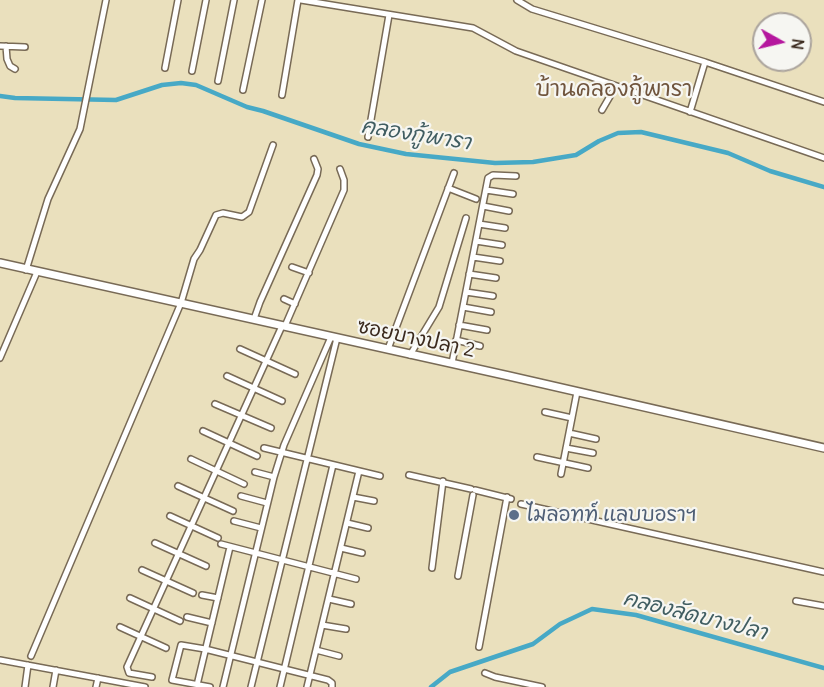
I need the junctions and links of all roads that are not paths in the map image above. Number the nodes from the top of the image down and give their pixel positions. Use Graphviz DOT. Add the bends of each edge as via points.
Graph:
graph roads {
  1 [pos="106,0"];
  2 [pos="178,0"];
  3 [pos="206,0"];
  4 [pos="234,0"];
  5 [pos="262,0"];
  6 [pos="300,0"];
  7 [pos="517,0"];
  8 [pos="343,3"];
  9 [pos="389,15"];
  10 [pos="3,46"];
  11 [pos="25,47"];
  12 [pos="705,62"];
  13 [pos="165,68"];
  14 [pos="15,69"];
  15 [pos="192,71"];
  16 [pos="218,81"];
  17 [pos="616,87"];
  18 [pos="243,90"];
  19 [pos="282,95"];
  20 [pos="824,102"];
  21 [pos="602,110"];
  22 [pos="690,112"];
  23 [pos="368,137"];
  24 [pos="273,145"];
  25 [pos="824,158"];
  26 [pos="314,159"];
  27 [pos="340,169"];
  28 [pos="454,173"];
  29 [pos="516,177"];
  30 [pos="448,188"];
  31 [pos="486,190"];
  32 [pos="513,194"];
  33 [pos="476,199"];
  34 [pos="483,206"];
  35 [pos="509,211"];
  36 [pos="466,219"];
  37 [pos="479,224"];
  38 [pos="505,228"];
  39 [pos="476,241"];
  40 [pos="502,245"];
  41 [pos="472,257"];
  42 [pos="500,261"];
  43 [pos="0,263"];
  44 [pos="292,267"];
  45 [pos="26,270"];
  46 [pos="37,272"];
  47 [pos="309,273"];
  48 [pos="469,274"];
  49 [pos="496,278"];
  50 [pos="466,292"];
  51 [pos="494,296"];
  52 [pos="284,299"];
  53 [pos="181,303"];
  54 [pos="295,304"];
  55 [pos="462,307"];
  56 [pos="490,312"];
  57 [pos="254,320"];
  58 [pos="459,325"];
  59 [pos="283,326"];
  60 [pos="487,330"];
  61 [pos="334,338"];
  62 [pos="456,340"];
  63 [pos="480,346"];
  64 [pos="240,349"];
  65 [pos="388,349"];
  66 [pos="325,352"];
  67 [pos="333,354"];
  68 [pos="410,355"];
  69 [pos="0,358"];
  70 [pos="266,361"];
  71 [pos="452,363"];
  72 [pos="295,374"];
  73 [pos="227,376"];
  74 [pos="254,388"];
  75 [pos="577,392"];
  76 [pos="282,401"];
  77 [pos="215,404"];
  78 [pos="545,412"];
  79 [pos="241,416"];
  80 [pos="572,417"];
  81 [pos="271,428"];
  82 [pos="203,431"];
  83 [pos="569,433"];
  84 [pos="596,439"];
  85 [pos="229,443"];
  86 [pos="264,448"];
  87 [pos="566,448"];
  88 [pos="824,448"];
  89 [pos="281,452"];
  90 [pos="593,453"];
  91 [pos="257,456"];
  92 [pos="537,457"];
  93 [pos="191,459"];
  94 [pos="306,459"];
  95 [pos="563,462"];
  96 [pos="333,465"];
  97 [pos="588,468"];
  98 [pos="216,471"];
  99 [pos="359,471"];
  100 [pos="255,472"];
  101 [pos="561,474"];
  102 [pos="409,475"];
  103 [pos="380,476"];
  104 [pos="274,477"];
  105 [pos="442,481"];
  106 [pos="244,484"];
  107 [pos="178,486"];
  108 [pos="473,491"];
  109 [pos="241,496"];
  110 [pos="353,497"];
  111 [pos="204,498"];
  112 [pos="374,501"];
  113 [pos="267,503"];
  114 [pos="521,504"];
  115 [pos="233,511"];
  116 [pos="170,516"];
  117 [pos="234,522"];
  118 [pos="347,523"];
  119 [pos="192,526"];
  120 [pos="261,528"];
  121 [pos="368,528"];
  122 [pos="218,538"];
  123 [pos="155,543"];
  124 [pos="221,544"];
  125 [pos="230,547"];
  126 [pos="341,548"];
  127 [pos="256,553"];
  128 [pos="362,553"];
  129 [pos="179,554"];
  130 [pos="283,561"];
  131 [pos="206,566"];
  132 [pos="309,567"];
  133 [pos="432,568"];
  134 [pos="142,570"];
  135 [pos="824,572"];
  136 [pos="335,574"];
  137 [pos="458,576"];
  138 [pos="356,579"];
  139 [pos="166,581"];
  140 [pos="193,593"];
  141 [pos="202,595"];
  142 [pos="130,598"];
  143 [pos="218,598"];
  144 [pos="328,599"];
  145 [pos="796,601"];
  146 [pos="351,604"];
  147 [pos="824,606"];
  148 [pos="154,609"];
  149 [pos="187,617"];
  150 [pos="180,621"];
  151 [pos="212,623"];
  152 [pos="322,624"];
  153 [pos="120,627"];
  154 [pos="346,629"];
  155 [pos="141,637"];
  156 [pos="479,647"];
  157 [pos="166,648"];
  158 [pos="205,649"];
  159 [pos="316,650"];
  160 [pos="31,656"];
  161 [pos="230,656"];
  162 [pos="339,656"];
  163 [pos="0,660"];
  164 [pos="257,663"];
  165 [pos="28,665"];
  166 [pos="284,669"];
  167 [pos="56,670"];
  168 [pos="485,673"];
  169 [pos="310,676"];
  170 [pos="98,678"];
  171 [pos="152,678"];
  172 [pos="127,685"];
  173 [pos="197,685"];
  174 [pos="25,687"];
  175 [pos="53,687"];
  176 [pos="96,687"];
  177 [pos="145,687"];
  178 [pos="210,687"];
  179 [pos="223,687"];
  180 [pos="251,687"];
  181 [pos="280,687"];
  182 [pos="307,687"];
  183 [pos="332,687"];
  184 [pos="542,687"];
  1 -- 45 [label="street" via="80,129 48,199"];
  2 -- 13 [label="street"];
  3 -- 15 [label="street"];
  4 -- 16 [label="street"];
  5 -- 18 [label="street"];
  6 -- 8 [label="street"];
  6 -- 19 [label="street"];
  7 -- 12 [label="street" via="532,9"];
  8 -- 9 [label="street"];
  9 -- 17 [label="street" via="473,28 516,51"];
  9 -- 23 [label="street"];
  10 -- 11 [label="street"];
  10 -- 14 [label="street" via="10,66"];
  12 -- 20 [label="street"];
  12 -- 22 [label="street"];
  17 -- 21 [label="street"];
  17 -- 22 [label="street"];
  22 -- 25 [label="street"];
  24 -- 53 [label="street" via="249,212 242,217 220,213 214,218 194,259"];
  26 -- 57 [label="street" via="316,175"];
  27 -- 47 [label="street" via="344,190"];
  28 -- 30 [label="street"];
  29 -- 31 [label="street" via="490,176"];
  30 -- 33 [label="street"];
  30 -- 65 [label="street"];
  31 -- 32 [label="street"];
  31 -- 34 [label="street"];
  34 -- 35 [label="street"];
  34 -- 37 [label="street"];
  36 -- 68 [label="street" via="440,306"];
  37 -- 38 [label="street"];
  37 -- 39 [label="street"];
  39 -- 40 [label="street"];
  39 -- 41 [label="street"];
  41 -- 42 [label="street"];
  41 -- 48 [label="street"];
  43 -- 45 [label="street, ซอยบางปลา 2"];
  44 -- 47 [label="street"];
  45 -- 46 [label="street, ซอยบางปลา 2"];
  46 -- 53 [label="street, ซอยบางปลา 2"];
  46 -- 69 [label="street"];
  47 -- 54 [label="street"];
  48 -- 49 [label="street"];
  48 -- 50 [label="street"];
  50 -- 51 [label="street"];
  50 -- 55 [label="street"];
  52 -- 54 [label="street"];
  53 -- 57 [label="street, ซอยบางปลา 2"];
  53 -- 160 [label="street"];
  54 -- 59 [label="street"];
  55 -- 56 [label="street"];
  55 -- 58 [label="street"];
  57 -- 59 [label="street, ซอยบางปลา 2"];
  58 -- 60 [label="street"];
  58 -- 62 [label="street"];
  59 -- 61 [label="street, ซอยบางปลา 2"];
  59 -- 70 [label="street"];
  61 -- 65 [label="street, ซอยบางปลา 2"];
  61 -- 66 [label="street"];
  61 -- 67 [label="street"];
  62 -- 63 [label="street"];
  62 -- 71 [label="street"];
  64 -- 70 [label="street"];
  65 -- 68 [label="street, ซอยบางปลา 2"];
  66 -- 67 [label="street"];
  66 -- 89 [label="street"];
  67 -- 94 [label="street"];
  68 -- 71 [label="street, ซอยบางปลา 2"];
  70 -- 72 [label="street"];
  70 -- 74 [label="street"];
  71 -- 75 [label="street, ซอยบางปลา 2"];
  73 -- 74 [label="street"];
  74 -- 76 [label="street"];
  74 -- 79 [label="street"];
  75 -- 80 [label="street"];
  75 -- 88 [label="street, ซอยบางปลา 2"];
  77 -- 79 [label="street"];
  78 -- 80 [label="street"];
  79 -- 81 [label="street"];
  79 -- 85 [label="street"];
  80 -- 83 [label="street"];
  82 -- 85 [label="street"];
  83 -- 84 [label="street"];
  83 -- 87 [label="street"];
  85 -- 91 [label="street"];
  85 -- 98 [label="street"];
  86 -- 89 [label="street"];
  87 -- 90 [label="street"];
  87 -- 95 [label="street"];
  89 -- 94 [label="street"];
  89 -- 104 [label="street"];
  92 -- 95 [label="street"];
  93 -- 98 [label="street"];
  94 -- 96 [label="street"];
  94 -- 130 [label="street"];
  95 -- 97 [label="street"];
  95 -- 101 [label="street"];
  96 -- 99 [label="street"];
  96 -- 132 [label="street"];
  98 -- 106 [label="street"];
  98 -- 111 [label="street"];
  99 -- 103 [label="street"];
  99 -- 110 [label="street"];
  100 -- 104 [label="street"];
  102 -- 105 [label="street"];
  104 -- 113 [label="street"];
  105 -- 108 [label="street"];
  105 -- 133 [label="street"];
  107 -- 111 [label="street"];
  108 -- 137 [label="street"];
  108 -- 156 [label="street" via="509,498"];
  109 -- 113 [label="street"];
  110 -- 112 [label="street"];
  110 -- 118 [label="street"];
  111 -- 115 [label="street"];
  111 -- 119 [label="street"];
  113 -- 120 [label="street"];
  114 -- 135 [label="street"];
  116 -- 119 [label="street"];
  117 -- 120 [label="street"];
  118 -- 121 [label="street"];
  118 -- 126 [label="street"];
  119 -- 122 [label="street"];
  119 -- 129 [label="street"];
  120 -- 127 [label="street"];
  123 -- 129 [label="street"];
  124 -- 125 [label="street"];
  125 -- 127 [label="street"];
  125 -- 143 [label="street"];
  126 -- 128 [label="street"];
  126 -- 136 [label="street"];
  127 -- 130 [label="street"];
  127 -- 161 [label="street"];
  129 -- 131 [label="street"];
  129 -- 139 [label="street"];
  130 -- 132 [label="street"];
  130 -- 164 [label="street"];
  132 -- 136 [label="street"];
  132 -- 166 [label="street"];
  134 -- 139 [label="street"];
  136 -- 138 [label="street"];
  136 -- 144 [label="street"];
  139 -- 140 [label="street"];
  139 -- 148 [label="street"];
  141 -- 143 [label="street"];
  142 -- 148 [label="street"];
  143 -- 151 [label="street"];
  144 -- 146 [label="street"];
  144 -- 152 [label="street"];
  145 -- 147 [label="street"];
  148 -- 150 [label="street"];
  148 -- 155 [label="street"];
  149 -- 151 [label="street"];
  151 -- 158 [label="street"];
  152 -- 154 [label="street"];
  152 -- 159 [label="street"];
  153 -- 155 [label="street"];
  155 -- 157 [label="street"];
  155 -- 171 [label="street" via="127,671"];
  158 -- 161 [label="street"];
  158 -- 173 [label="street"];
  158 -- 173 [label="street" via="181,645 171,678"];
  159 -- 162 [label="street"];
  159 -- 169 [label="street"];
  161 -- 164 [label="street"];
  161 -- 179 [label="street"];
  163 -- 165 [label="street"];
  164 -- 166 [label="street"];
  164 -- 180 [label="street"];
  165 -- 167 [label="street"];
  165 -- 174 [label="street"];
  166 -- 169 [label="street"];
  166 -- 181 [label="street"];
  167 -- 170 [label="street"];
  167 -- 175 [label="street"];
  168 -- 184 [label="street"];
  169 -- 182 [label="street"];
  169 -- 183 [label="street" via="331,681"];
  170 -- 172 [label="street"];
  170 -- 176 [label="street"];
  172 -- 177 [label="street"];
  173 -- 178 [label="street"];
}
